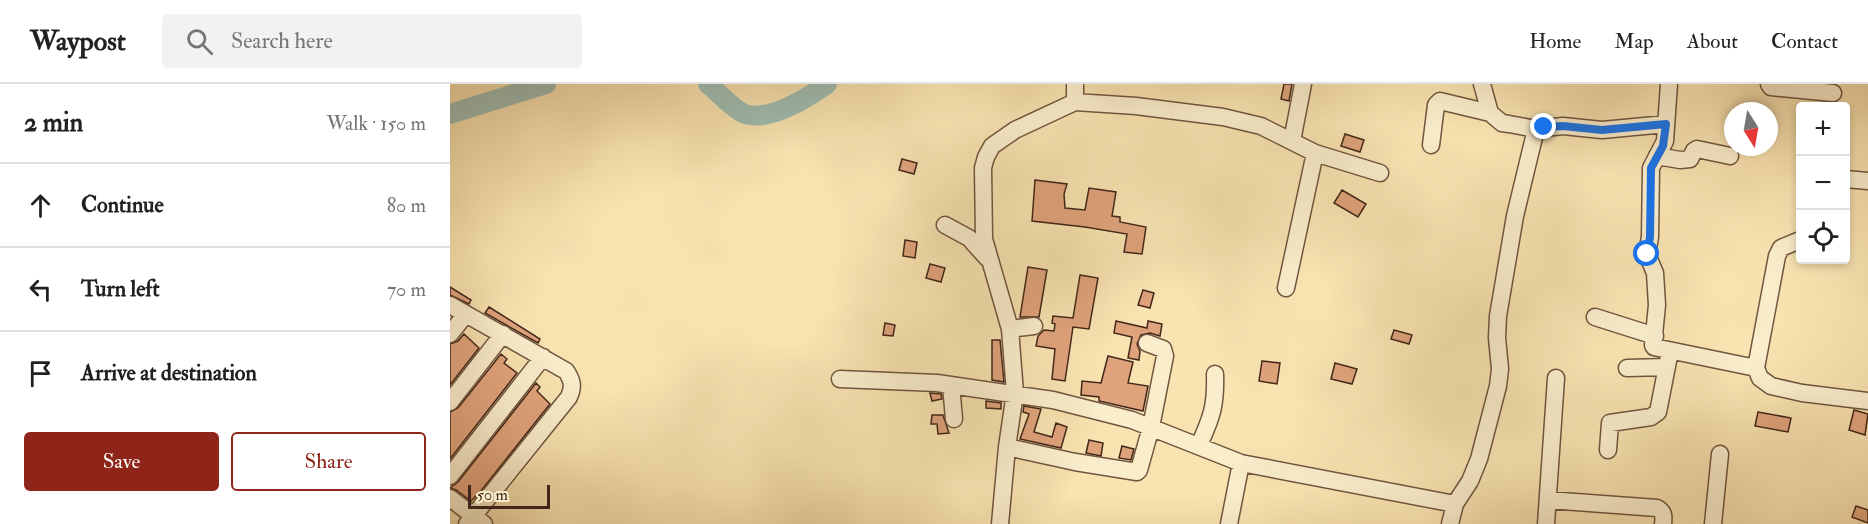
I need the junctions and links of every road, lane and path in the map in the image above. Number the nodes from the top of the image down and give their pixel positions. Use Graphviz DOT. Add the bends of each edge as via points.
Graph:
graph roads {
  1 [pos="1075,84"];
  2 [pos="1303,84"];
  3 [pos="1482,84"];
  4 [pos="1670,84"];
  5 [pos="1769,84"];
  6 [pos="1833,94"];
  7 [pos="1075,102"];
  8 [pos="1490,114"];
  9 [pos="1666,124"];
  10 [pos="1536,129"];
  11 [pos="1292,141"];
  12 [pos="1431,145"];
  13 [pos="1315,153"];
  14 [pos="1724,155"];
  15 [pos="1657,156"];
  16 [pos="1380,173"];
  17 [pos="1850,179"];
  18 [pos="1868,181"];
  19 [pos="945,225"];
  20 [pos="1796,242"];
  21 [pos="988,260"];
  22 [pos="1286,288"];
  23 [pos="450,304"];
  24 [pos="466,314"];
  25 [pos="1595,317"];
  26 [pos="1034,326"];
  27 [pos="1010,329"];
  28 [pos="450,334"];
  29 [pos="503,334"];
  30 [pos="1654,336"];
  31 [pos="1147,343"];
  32 [pos="543,357"];
  33 [pos="1668,359"];
  34 [pos="1627,368"];
  35 [pos="1756,368"];
  36 [pos="1215,374"];
  37 [pos="1556,378"];
  38 [pos="840,379"];
  39 [pos="951,385"];
  40 [pos="1015,393"];
  41 [pos="1868,401"];
  42 [pos="450,402"];
  43 [pos="954,418"];
  44 [pos="1151,427"];
  45 [pos="1199,446"];
  46 [pos="1008,447"];
  47 [pos="1608,450"];
  48 [pos="1720,454"];
  49 [pos="1241,462"];
  50 [pos="450,476"];
  51 [pos="450,498"];
  52 [pos="1548,500"];
  53 [pos="1455,504"];
  54 [pos="475,521"];
  55 [pos="1000,524"];
  56 [pos="1229,524"];
  57 [pos="1450,524"];
  58 [pos="1546,524"];
  59 [pos="1663,524"];
  60 [pos="1713,524"];
  1 -- 7 [label="street"];
  2 -- 11 [label="street"];
  3 -- 8 [label="street"];
  4 -- 9 [label="street"];
  5 -- 6 [label="street"];
  7 -- 11 [label="street" via="1223,117 1262,126"];
  7 -- 21 [label="street" via="992,146 983,168 982,213"];
  8 -- 10 [label="street" via="1502,123"];
  8 -- 12 [label="street" via="1438,102"];
  9 -- 10 [label="street" via="1611,130 1563,126"];
  9 -- 15 [label="street" via="1663,146"];
  10 -- 53 [label="street" via="1501,295 1497,327 1499,378 1479,459"];
  11 -- 13 [label="street"];
  13 -- 16 [label="street"];
  13 -- 22 [label="street"];
  14 -- 15 [label="street" via="1697,149 1685,161"];
  15 -- 30 [label="street" via="1651,168 1647,254 1655,273"];
  17 -- 18 [label="street"];
  19 -- 21 [label="street" via="969,238"];
  20 -- 35 [label="street" via="1781,248 1777,255"];
  21 -- 27 [label="street"];
  23 -- 24 [label="street"];
  24 -- 28 [label="street"];
  24 -- 29 [label="street"];
  25 -- 30 [label="street"];
  26 -- 27 [label="street"];
  27 -- 40 [label="street"];
  29 -- 32 [label="street"];
  29 -- 42 [label="street"];
  30 -- 33 [label="street" via="1654,347"];
  31 -- 44 [label="street" via="1165,352"];
  32 -- 50 [label="street"];
  32 -- 54 [label="street" via="570,376 569,397"];
  33 -- 34 [label="street"];
  33 -- 35 [label="street"];
  33 -- 47 [label="street" via="1658,412 1651,417 1610,423"];
  35 -- 41 [label="street" via="1760,378 1771,386"];
  36 -- 45 [label="street" via="1213,414"];
  37 -- 52 [label="street"];
  38 -- 39 [label="street"];
  39 -- 40 [label="street"];
  39 -- 43 [label="street"];
  40 -- 44 [label="street" via="1085,407"];
  40 -- 46 [label="street"];
  44 -- 45 [label="street"];
  44 -- 46 [label="street" via="1139,470 1133,473"];
  45 -- 49 [label="street"];
  46 -- 55 [label="street"];
  48 -- 60 [label="street"];
  49 -- 53 [label="street"];
  49 -- 56 [label="street"];
  51 -- 54 [label="street"];
  52 -- 58 [label="street"];
  52 -- 59 [label="street" via="1657,508 1664,515"];
  53 -- 57 [label="street"];
}
